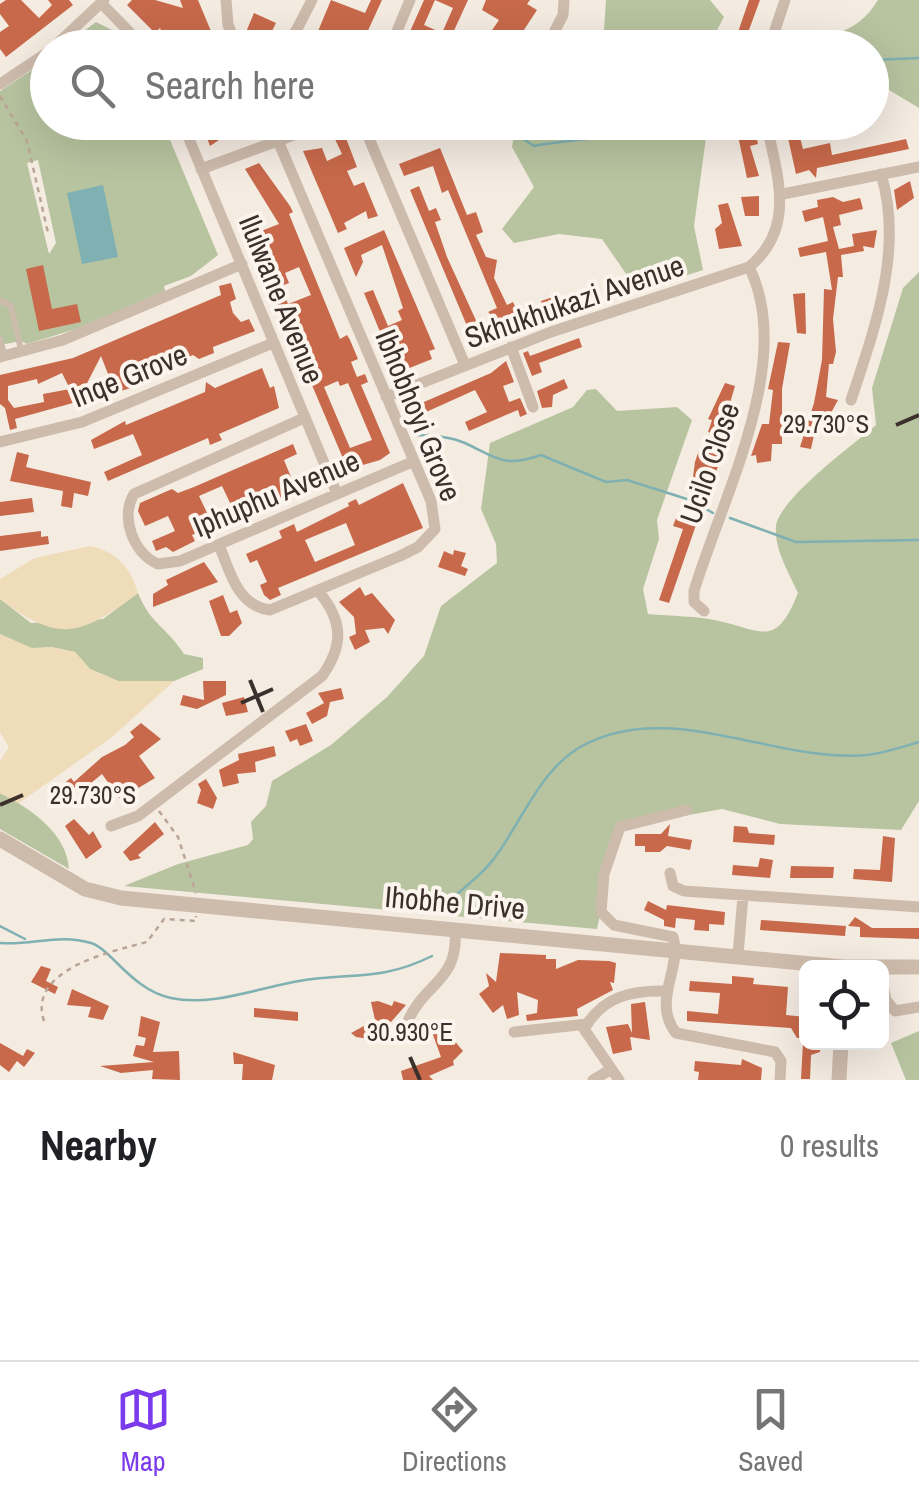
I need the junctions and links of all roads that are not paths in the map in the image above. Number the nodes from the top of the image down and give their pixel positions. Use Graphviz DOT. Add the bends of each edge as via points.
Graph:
graph roads {
  1 [pos="226,0"];
  2 [pos="312,0"];
  3 [pos="410,0"];
  4 [pos="564,0"];
  5 [pos="785,0"];
  6 [pos="103,2"];
  7 [pos="72,30"];
  8 [pos="129,30"];
  9 [pos="230,30"];
  10 [pos="297,30"];
  11 [pos="399,30"];
  12 [pos="555,30"];
  13 [pos="775,30"];
  14 [pos="30,64"];
  15 [pos="0,84"];
  16 [pos="189,140"];
  17 [pos="278,140"];
  18 [pos="370,140"];
  19 [pos="770,140"];
  20 [pos="919,166"];
  21 [pos="201,169"];
  22 [pos="881,174"];
  23 [pos="782,194"];
  24 [pos="242,264"];
  25 [pos="749,267"];
  26 [pos="0,300"];
  27 [pos="0,340"];
  28 [pos="273,343"];
  29 [pos="512,347"];
  30 [pos="22,352"];
  31 [pos="2,356"];
  32 [pos="465,364"];
  33 [pos="386,396"];
  34 [pos="851,400"];
  35 [pos="533,407"];
  36 [pos="304,418"];
  37 [pos="0,442"];
  38 [pos="412,462"];
  39 [pos="338,494"];
  40 [pos="219,545"];
  41 [pos="319,592"];
  42 [pos="704,612"];
  43 [pos="687,810"];
  44 [pos="111,826"];
  45 [pos="0,839"];
  46 [pos="670,873"];
  47 [pos="743,896"];
  48 [pos="919,907"];
  49 [pos="455,930"];
  50 [pos="677,949"];
  51 [pos="738,955"];
  52 [pos="799,962"];
  53 [pos="889,967"];
  54 [pos="919,967"];
  55 [pos="667,991"];
  56 [pos="889,1003"];
  57 [pos="919,1007"];
  58 [pos="408,1021"];
  59 [pos="586,1024"];
  60 [pos="514,1032"];
  61 [pos="840,1050"];
  62 [pos="614,1075"];
  63 [pos="593,1080"];
  64 [pos="780,1080"];
  65 [pos="840,1080"];
  1 -- 9 [label="street"];
  2 -- 10 [label="street"];
  3 -- 11 [label="street"];
  4 -- 12 [label="street"];
  5 -- 13 [label="street"];
  6 -- 7 [label="street"];
  6 -- 8 [label="street"];
  14 -- 15 [label="street"];
  16 -- 21 [label="street, Ilulwane Avenue"];
  17 -- 21 [label="street"];
  17 -- 33 [label="street, Ibhobhoyi Grove"];
  18 -- 32 [label="street"];
  19 -- 23 [label="street"];
  20 -- 22 [label="street"];
  21 -- 24 [label="street, Ilulwane Avenue"];
  22 -- 23 [label="street"];
  22 -- 34 [label="street" via="891,238"];
  23 -- 25 [label="street" via="767,252"];
  24 -- 28 [label="street, Ilulwane Avenue"];
  24 -- 30 [label="street"];
  25 -- 29 [label="street, Skhukhukazi Avenue"];
  25 -- 42 [label="street, Ucilo Close" via="763,301 765,330 756,408 694,591"];
  26 -- 30 [label="lane" via="11,306"];
  27 -- 31 [label="lane"];
  28 -- 36 [label="street, Ilulwane Avenue"];
  28 -- 37 [label="street, Inqe Grove" via="82,422"];
  29 -- 32 [label="street, Skhukhukazi Avenue"];
  29 -- 35 [label="street"];
  30 -- 31 [label="street"];
  32 -- 33 [label="street, Skhukhukazi Avenue"];
  33 -- 38 [label="street, Ibhobhoyi Grove"];
  36 -- 39 [label="street, Ilulwane Avenue"];
  36 -- 40 [label="street, Iphuphu Avenue" via="134,494 128,504 128,522 144,554 158,564"];
  38 -- 39 [label="street, Iphuphu Avenue"];
  38 -- 41 [label="street, Ibhobhoyi Grove" via="435,514 428,539"];
  39 -- 40 [label="street, Iphuphu Avenue"];
  40 -- 41 [label="street, Ibhobhoyi Grove" via="249,604 270,610"];
  41 -- 44 [label="street" via="334,611 339,643 322,676 138,816"];
  43 -- 50 [label="street" via="620,827 600,903 614,925 668,935"];
  45 -- 49 [label="street, Ihobhe Drive" via="86,889 121,898 196,899"];
  46 -- 47 [label="street" via="673,886 684,890"];
  47 -- 48 [label="street"];
  47 -- 51 [label="street"];
  49 -- 50 [label="street, Ihobhe Drive"];
  49 -- 58 [label="street" via="452,966"];
  50 -- 51 [label="street, Ihobhe Drive"];
  50 -- 55 [label="street"];
  51 -- 52 [label="street, Ihobhe Drive"];
  53 -- 54 [label="street, Ihobhe Drive"];
  55 -- 59 [label="street" via="623,994"];
  55 -- 64 [label="street" via="667,1015 676,1033 775,1052"];
  56 -- 57 [label="street" via="896,1011"];
  59 -- 60 [label="street"];
  59 -- 62 [label="street" via="587,1039"];
  61 -- 65 [label="street"];
  62 -- 63 [label="street"];
}
